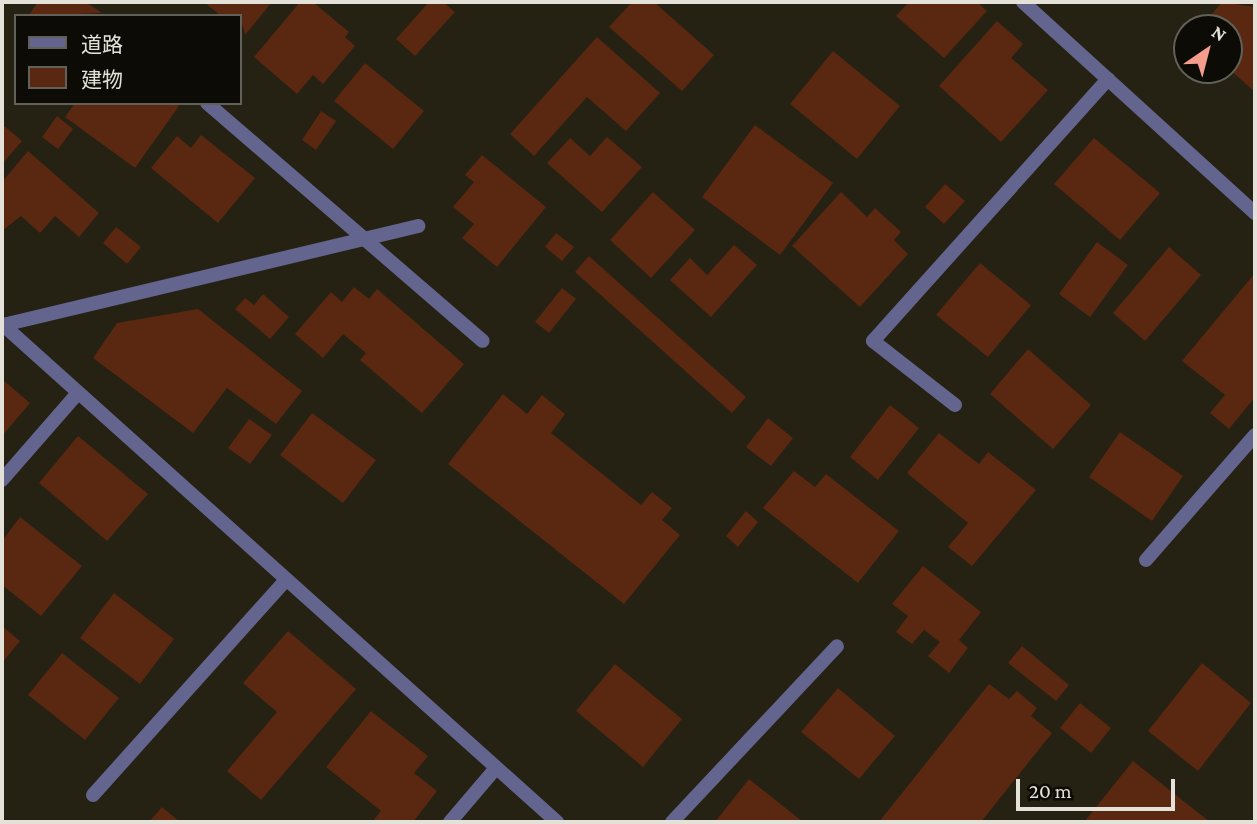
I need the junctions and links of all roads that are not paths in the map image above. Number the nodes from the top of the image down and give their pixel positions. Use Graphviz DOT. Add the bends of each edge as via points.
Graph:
graph roads {
  1 [pos="1023,2"];
  2 [pos="1108,79"];
  3 [pos="209,105"];
  4 [pos="1253,206"];
  5 [pos="418,226"];
  6 [pos="362,236"];
  7 [pos="2,324"];
  8 [pos="483,341"];
  9 [pos="77,394"];
  10 [pos="955,405"];
  11 [pos="1255,435"];
  12 [pos="2,480"];
  13 [pos="1146,560"];
  14 [pos="284,582"];
  15 [pos="836,646"];
  16 [pos="496,768"];
  17 [pos="93,795"];
  18 [pos="450,822"];
  19 [pos="557,822"];
  20 [pos="672,822"];
  1 -- 2 [label="street"];
  2 -- 4 [label="street"];
  2 -- 10 [label="street" via="873,341"];
  3 -- 6 [label="street"];
  5 -- 6 [label="street"];
  6 -- 7 [label="street"];
  6 -- 8 [label="street"];
  7 -- 9 [label="street"];
  9 -- 12 [label="street"];
  9 -- 14 [label="street"];
  11 -- 13 [label="street"];
  14 -- 16 [label="street"];
  14 -- 17 [label="street"];
  15 -- 20 [label="street"];
  16 -- 18 [label="street"];
  16 -- 19 [label="street"];
}
